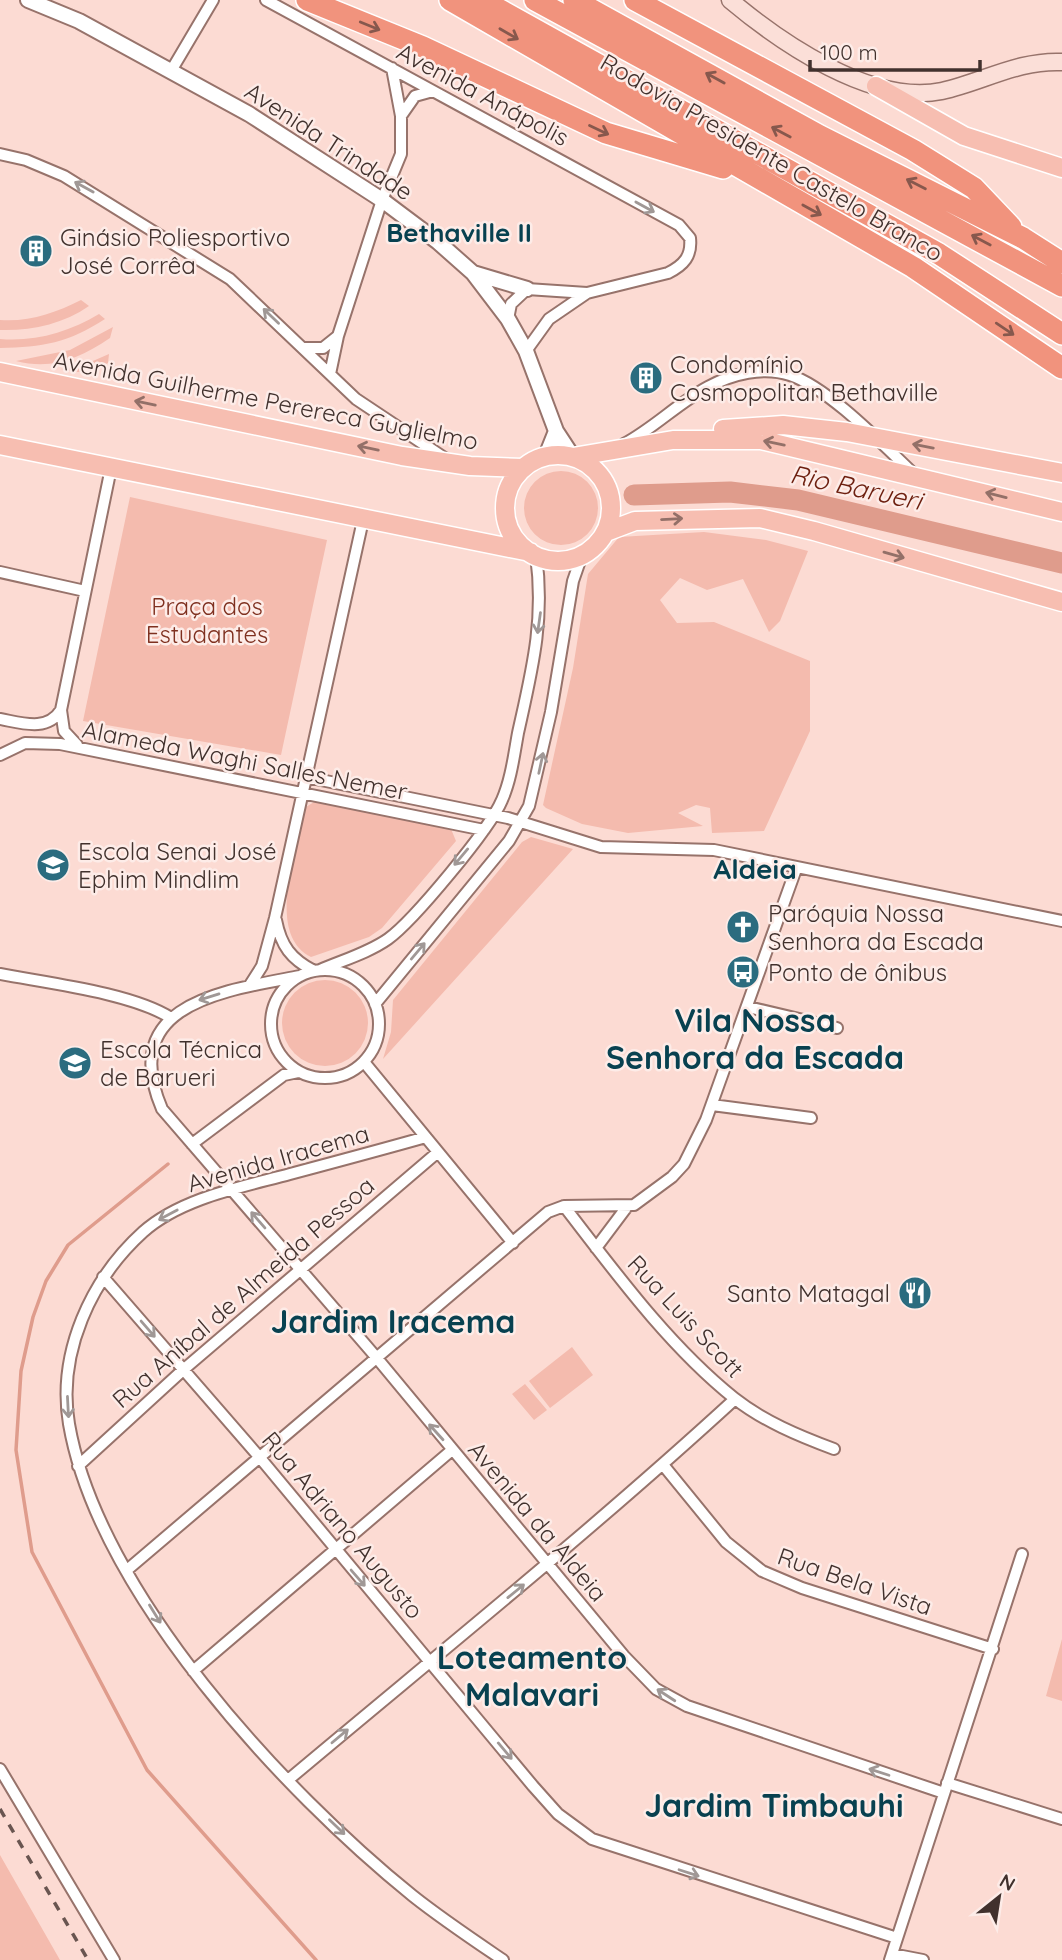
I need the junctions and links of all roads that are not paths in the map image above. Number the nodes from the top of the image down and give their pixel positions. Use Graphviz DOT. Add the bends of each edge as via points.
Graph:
graph roads {
  1 [pos="28,0"];
  2 [pos="213,0"];
  3 [pos="266,0"];
  4 [pos="307,0"];
  5 [pos="450,0"];
  6 [pos="482,0"];
  7 [pos="535,0"];
  8 [pos="574,0"];
  9 [pos="635,0"];
  10 [pos="730,0"];
  11 [pos="1062,62"];
  12 [pos="392,68"];
  13 [pos="171,71"];
  14 [pos="877,86"];
  15 [pos="433,91"];
  16 [pos="401,116"];
  17 [pos="0,154"];
  18 [pos="1062,168"];
  19 [pos="750,175"];
  20 [pos="820,188"];
  21 [pos="382,200"];
  22 [pos="1023,238"];
  23 [pos="1062,263"];
  24 [pos="473,273"];
  25 [pos="1062,286"];
  26 [pos="527,289"];
  27 [pos="587,293"];
  28 [pos="508,319"];
  29 [pos="1062,334"];
  30 [pos="338,336"];
  31 [pos="304,348"];
  32 [pos="526,351"];
  33 [pos="1062,368"];
  34 [pos="0,373"];
  35 [pos="330,374"];
  36 [pos="556,430"];
  37 [pos="873,437"];
  38 [pos="0,445"];
  39 [pos="628,446"];
  40 [pos="545,456"];
  41 [pos="573,457"];
  42 [pos="454,464"];
  43 [pos="111,468"];
  44 [pos="523,468"];
  45 [pos="1062,473"];
  46 [pos="915,475"];
  47 [pos="1062,512"];
  48 [pos="363,520"];
  49 [pos="606,532"];
  50 [pos="533,554"];
  51 [pos="582,555"];
  52 [pos="0,572"];
  53 [pos="85,591"];
  54 [pos="1061,601"];
  55 [pos="61,710"];
  56 [pos="0,719"];
  57 [pos="83,748"];
  58 [pos="0,755"];
  59 [pos="306,778"];
  60 [pos="303,793"];
  61 [pos="495,815"];
  62 [pos="521,821"];
  63 [pos="484,830"];
  64 [pos="796,869"];
  65 [pos="275,918"];
  66 [pos="1062,921"];
  67 [pos="317,971"];
  68 [pos="0,974"];
  69 [pos="300,976"];
  70 [pos="250,985"];
  71 [pos="375,1004"];
  72 [pos="748,1006"];
  73 [pos="171,1018"];
  74 [pos="837,1028"];
  75 [pos="364,1062"];
  76 [pos="298,1072"];
  77 [pos="712,1105"];
  78 [pos="811,1118"];
  79 [pos="426,1138"];
  80 [pos="192,1144"];
  81 [pos="438,1152"];
  82 [pos="232,1190"];
  83 [pos="564,1206"];
  84 [pos="626,1208"];
  85 [pos="513,1243"];
  86 [pos="596,1248"];
  87 [pos="300,1268"];
  88 [pos="103,1277"];
  89 [pos="376,1357"];
  90 [pos="183,1370"];
  91 [pos="734,1399"];
  92 [pos="834,1449"];
  93 [pos="452,1450"];
  94 [pos="261,1459"];
  95 [pos="78,1466"];
  96 [pos="664,1466"];
  97 [pos="336,1552"];
  98 [pos="1022,1554"];
  99 [pos="548,1566"];
  100 [pos="127,1570"];
  101 [pos="993,1649"];
  102 [pos="430,1660"];
  103 [pos="193,1671"];
  104 [pos="0,1769"];
  105 [pos="288,1780"];
  106 [pos="946,1788"];
  107 [pos="1062,1819"];
  108 [pos="897,1938"];
  109 [pos="891,1957"];
  110 [pos="114,1960"];
  111 [pos="503,1960"];
  112 [pos="923,1960"];
  1 -- 13 [label="street, Avenida Trindade" via="49,6"];
  2 -- 13 [label="street"];
  3 -- 12 [label="street, Avenida Anápolis"];
  4 -- 19 [label="highway, one-way" via="423,47 606,134"];
  5 -- 19 [label="highway, Rodovia Presidente Castelo Branco, one-way"];
  6 -- 20 [label="highway, Rodovia Presidente Castelo Branco"];
  25 -- 7 [label="highway, Rodovia Presidente Castelo Branco, one-way"];
  22 -- 8 [label="highway, Rodovia Presidente Castelo Branco, one-way" via="820,136"];
  9 -- 22 [label="highway" via="913,150 974,188"];
  10 -- 14 [label="main road" via="768,32 808,56"];
  11 -- 14 [label="main road" via="1009,68 942,91"];
  12 -- 15 [label="street, Avenida Anápolis"];
  12 -- 16 [label="street"];
  13 -- 21 [label="street, Avenida Trindade" via="249,114"];
  14 -- 18 [label="main road" via="964,136"];
  15 -- 16 [label="street" via="415,96"];
  15 -- 27 [label="street, Avenida Anápolis, one-way" via="679,225 690,238 690,255 678,268"];
  16 -- 21 [label="street" via="401,153"];
  31 -- 17 [label="street, one-way" via="230,279 165,237 51,169"];
  19 -- 20 [label="highway"];
  19 -- 33 [label="highway, Rodovia Presidente Castelo Branco, one-way" via="913,267"];
  20 -- 29 [label="highway, Rodovia Presidente Castelo Branco" via="939,254"];
  21 -- 24 [label="street, Avenida Trindade"];
  21 -- 30 [label="street"];
  22 -- 23 [label="highway, Rodovia Presidente Castelo Branco"];
  24 -- 26 [label="street"];
  24 -- 28 [label="street, Avenida Trindade"];
  26 -- 27 [label="street"];
  26 -- 28 [label="street" via="511,304"];
  27 -- 32 [label="street" via="549,319"];
  28 -- 32 [label="street, Avenida Trindade"];
  30 -- 31 [label="street" via="323,348"];
  30 -- 35 [label="street"];
  31 -- 35 [label="street"];
  32 -- 36 [label="street, Avenida Trindade"];
  42 -- 34 [label="main road, Avenida Guilherme Perereca Guglielmo, one-way"];
  35 -- 42 [label="street" via="376,414"];
  36 -- 40 [label="street"];
  36 -- 41 [label="street, Avenida Trindade"];
  37 -- 39 [label="main road" via="783,425 696,430"];
  37 -- 39 [label="street" via="815,389 791,375 767,371 733,376 706,388"];
  45 -- 37 [label="main road, one-way"];
  37 -- 46 [label="street"];
  38 -- 43 [label="main road"];
  39 -- 41 [label="main road"];
  46 -- 39 [label="main road, one-way" via="761,440 697,439"];
  40 -- 41 [label="main road"];
  40 -- 44 [label="main road"];
  41 -- 49 [label="main road" via="594,469 608,490 612,507"];
  42 -- 44 [label="main road, Avenida Guilherme Perereca Guglielmo"];
  43 -- 48 [label="main road"];
  43 -- 53 [label="street"];
  44 -- 50 [label="main road" via="509,490 506,515 512,534"];
  47 -- 46 [label="main road, one-way"];
  48 -- 50 [label="main road"];
  48 -- 59 [label="street"];
  49 -- 51 [label="main road"];
  49 -- 54 [label="main road, one-way" via="635,521 760,518"];
  50 -- 51 [label="main road" via="562,560"];
  50 -- 61 [label="street, one-way" via="541,596 537,635 511,770"];
  62 -- 51 [label="street, one-way" via="540,768 573,581"];
  52 -- 53 [label="street"];
  53 -- 55 [label="street"];
  55 -- 56 [label="street" via="45,724"];
  55 -- 57 [label="street" via="66,737"];
  57 -- 58 [label="street, Alameda Waghi Salles Nemer" via="25,743"];
  57 -- 60 [label="street, Alameda Waghi Salles Nemer"];
  59 -- 60 [label="street"];
  59 -- 61 [label="street, Alameda Waghi Salles Nemer"];
  60 -- 63 [label="street, Alameda Waghi Salles Nemer"];
  60 -- 65 [label="street"];
  61 -- 62 [label="street, Alameda Waghi Salles Nemer"];
  61 -- 63 [label="street"];
  62 -- 64 [label="street, Alameda Waghi Salles Nemer" via="601,847 714,850"];
  71 -- 62 [label="street, one-way"];
  63 -- 67 [label="street, one-way" via="395,934"];
  64 -- 66 [label="street, Alameda Waghi Salles Nemer"];
  64 -- 72 [label="street"];
  65 -- 67 [label="street" via="284,947"];
  65 -- 70 [label="street" via="262,966"];
  67 -- 69 [label="street"];
  67 -- 71 [label="street" via="341,972 355,979"];
  68 -- 73 [label="street" via="128,1001"];
  69 -- 70 [label="street"];
  69 -- 76 [label="street" via="281,993 270,1019 278,1052"];
  70 -- 73 [label="street, one-way" via="202,999"];
  71 -- 75 [label="street" via="378,1035"];
  72 -- 74 [label="street"];
  72 -- 77 [label="street"];
  73 -- 80 [label="street, Avenida da Aldeia" via="155,1045 150,1075 162,1109"];
  75 -- 76 [label="street" via="332,1078"];
  75 -- 79 [label="street"];
  76 -- 80 [label="street" via="284,1075"];
  77 -- 78 [label="street"];
  77 -- 84 [label="street" via="684,1164"];
  79 -- 81 [label="street"];
  79 -- 82 [label="street, Avenida Iracema"];
  80 -- 82 [label="street, Avenida da Aldeia"];
  81 -- 85 [label="street"];
  81 -- 87 [label="street, Rua Aníbal de Almeida Pessoa"];
  87 -- 82 [label="street, Avenida da Aldeia, one-way"];
  82 -- 88 [label="street, Avenida Iracema, one-way" via="159,1220 143,1231"];
  83 -- 84 [label="street"];
  83 -- 85 [label="street" via="548,1212"];
  83 -- 86 [label="street, Rua Luis Scott"];
  84 -- 86 [label="street"];
  85 -- 89 [label="street"];
  86 -- 91 [label="street, Rua Luis Scott" via="657,1321"];
  87 -- 89 [label="street, Avenida da Aldeia"];
  87 -- 90 [label="street, Rua Aníbal de Almeida Pessoa"];
  88 -- 90 [label="street, Rua Adriano Augusto, one-way"];
  88 -- 95 [label="street, Avenida Iracema, one-way" via="92,1294 68,1367 69,1422"];
  93 -- 89 [label="street, Avenida da Aldeia, one-way"];
  89 -- 94 [label="street"];
  90 -- 94 [label="street, Rua Adriano Augusto"];
  90 -- 95 [label="street, Rua Aníbal de Almeida Pessoa"];
  91 -- 92 [label="street, Rua Luis Scott" via="787,1430"];
  91 -- 96 [label="street"];
  93 -- 97 [label="street"];
  93 -- 99 [label="street, Avenida da Aldeia"];
  94 -- 97 [label="street, Rua Adriano Augusto"];
  94 -- 100 [label="street"];
  95 -- 100 [label="street, Avenida Iracema"];
  96 -- 99 [label="street"];
  96 -- 101 [label="street, Rua Bela Vista" via="726,1542 762,1571"];
  97 -- 102 [label="street, Rua Adriano Augusto, one-way"];
  97 -- 103 [label="street"];
  98 -- 101 [label="street"];
  102 -- 99 [label="street, one-way"];
  106 -- 99 [label="street, Avenida da Aldeia, one-way" via="670,1699 624,1656"];
  100 -- 103 [label="street, Avenida Iracema, one-way"];
  101 -- 106 [label="street"];
  105 -- 102 [label="street, one-way"];
  102 -- 108 [label="street, Rua Adriano Augusto, one-way" via="558,1814 592,1839"];
  103 -- 105 [label="street, Avenida Iracema"];
  104 -- 110 [label="street"];
  105 -- 111 [label="street, Avenida Iracema, one-way" via="413,1896"];
  106 -- 107 [label="street, Avenida da Aldeia"];
  106 -- 108 [label="street"];
  108 -- 109 [label="street"];
  109 -- 112 [label="street"];
}
